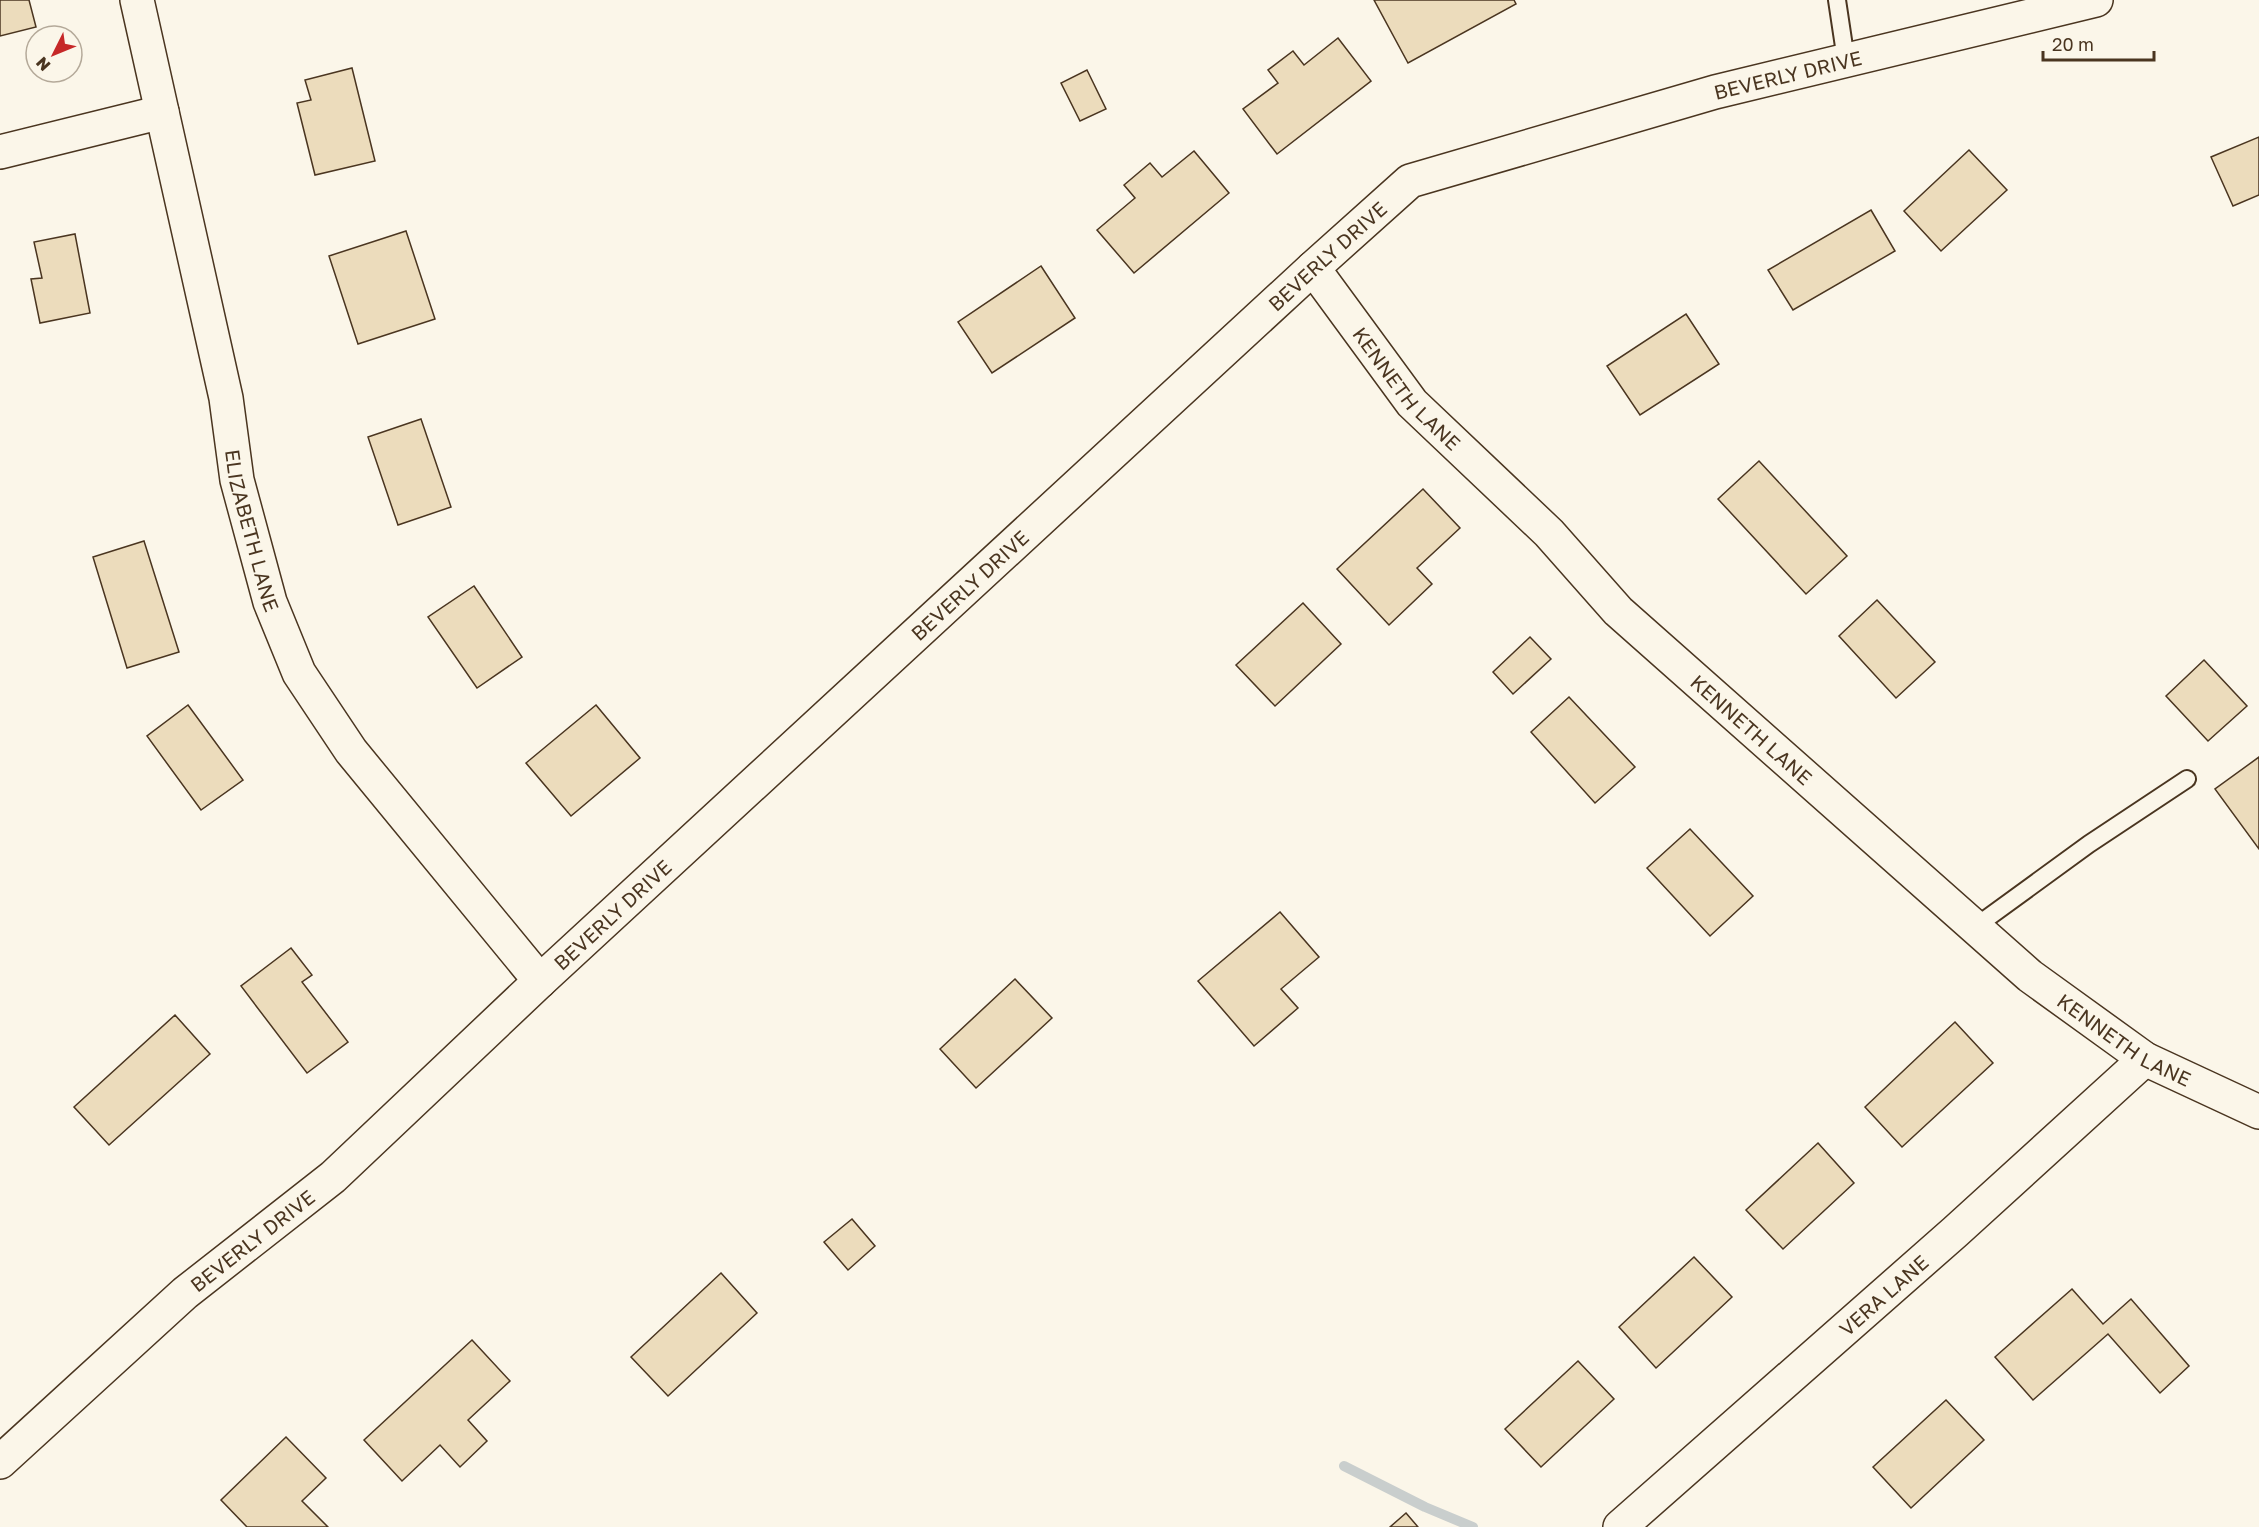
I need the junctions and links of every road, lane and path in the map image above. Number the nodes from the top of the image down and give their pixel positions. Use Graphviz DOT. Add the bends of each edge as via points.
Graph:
graph roads {
  1 [pos="137,0"];
  2 [pos="1837,0"];
  3 [pos="2096,0"];
  4 [pos="1846,60"];
  5 [pos="162,112"];
  6 [pos="0,152"];
  7 [pos="1313,268"];
  8 [pos="2187,779"];
  9 [pos="1975,927"];
  10 [pos="540,981"];
  11 [pos="2145,1059"];
  12 [pos="2259,1112"];
  13 [pos="0,1462"];
  14 [pos="1620,1527"];
  1 -- 5 [label="street, ELIZABETH LANE"];
  2 -- 4 [label="lane"];
  3 -- 4 [label="street, BEVERLY DRIVE"];
  4 -- 7 [label="street, BEVERLY DRIVE" via="1715,92 1410,182"];
  5 -- 6 [label="street"];
  5 -- 10 [label="street, ELIZABETH LANE" via="226,398 237,480 270,602 299,673 351,751"];
  7 -- 9 [label="street, KENNETH LANE" via="1412,403 1549,533 1618,611"];
  7 -- 10 [label="street, BEVERLY DRIVE"];
  8 -- 9 [label="lane"];
  9 -- 11 [label="street, KENNETH LANE" via="2030,976"];
  10 -- 13 [label="street, BEVERLY DRIVE" via="333,1177 185,1293"];
  11 -- 12 [label="street, KENNETH LANE"];
  11 -- 14 [label="street, VERA LANE"];
}
